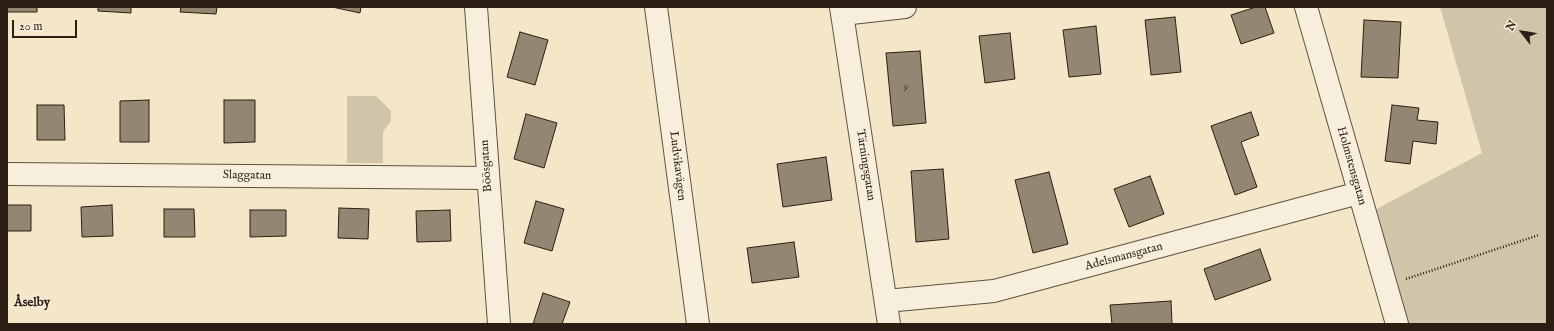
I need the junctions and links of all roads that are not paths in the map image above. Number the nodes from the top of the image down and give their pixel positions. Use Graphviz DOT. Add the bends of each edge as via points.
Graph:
graph roads {
  1 [pos="476,7"];
  2 [pos="656,7"];
  3 [pos="905,7"];
  4 [pos="1306,7"];
  5 [pos="841,10"];
  6 [pos="7,174"];
  7 [pos="488,178"];
  8 [pos="1359,193"];
  9 [pos="886,302"];
  10 [pos="499,324"];
  11 [pos="698,324"];
  12 [pos="889,324"];
  13 [pos="1397,324"];
  1 -- 7 [label="street, Böösgatan"];
  2 -- 11 [label="street, Ludvikavägen"];
  3 -- 5 [label="street"];
  4 -- 8 [label="street, Holmstensgatan"];
  5 -- 9 [label="street, Tärningsgatan"];
  6 -- 7 [label="street, Slaggatan"];
  7 -- 10 [label="street, Böösgatan"];
  8 -- 9 [label="street, Adelsmansgatan" via="994,292"];
  8 -- 13 [label="street, Holmstensgatan"];
  9 -- 12 [label="street, Tärningsgatan"];
}
